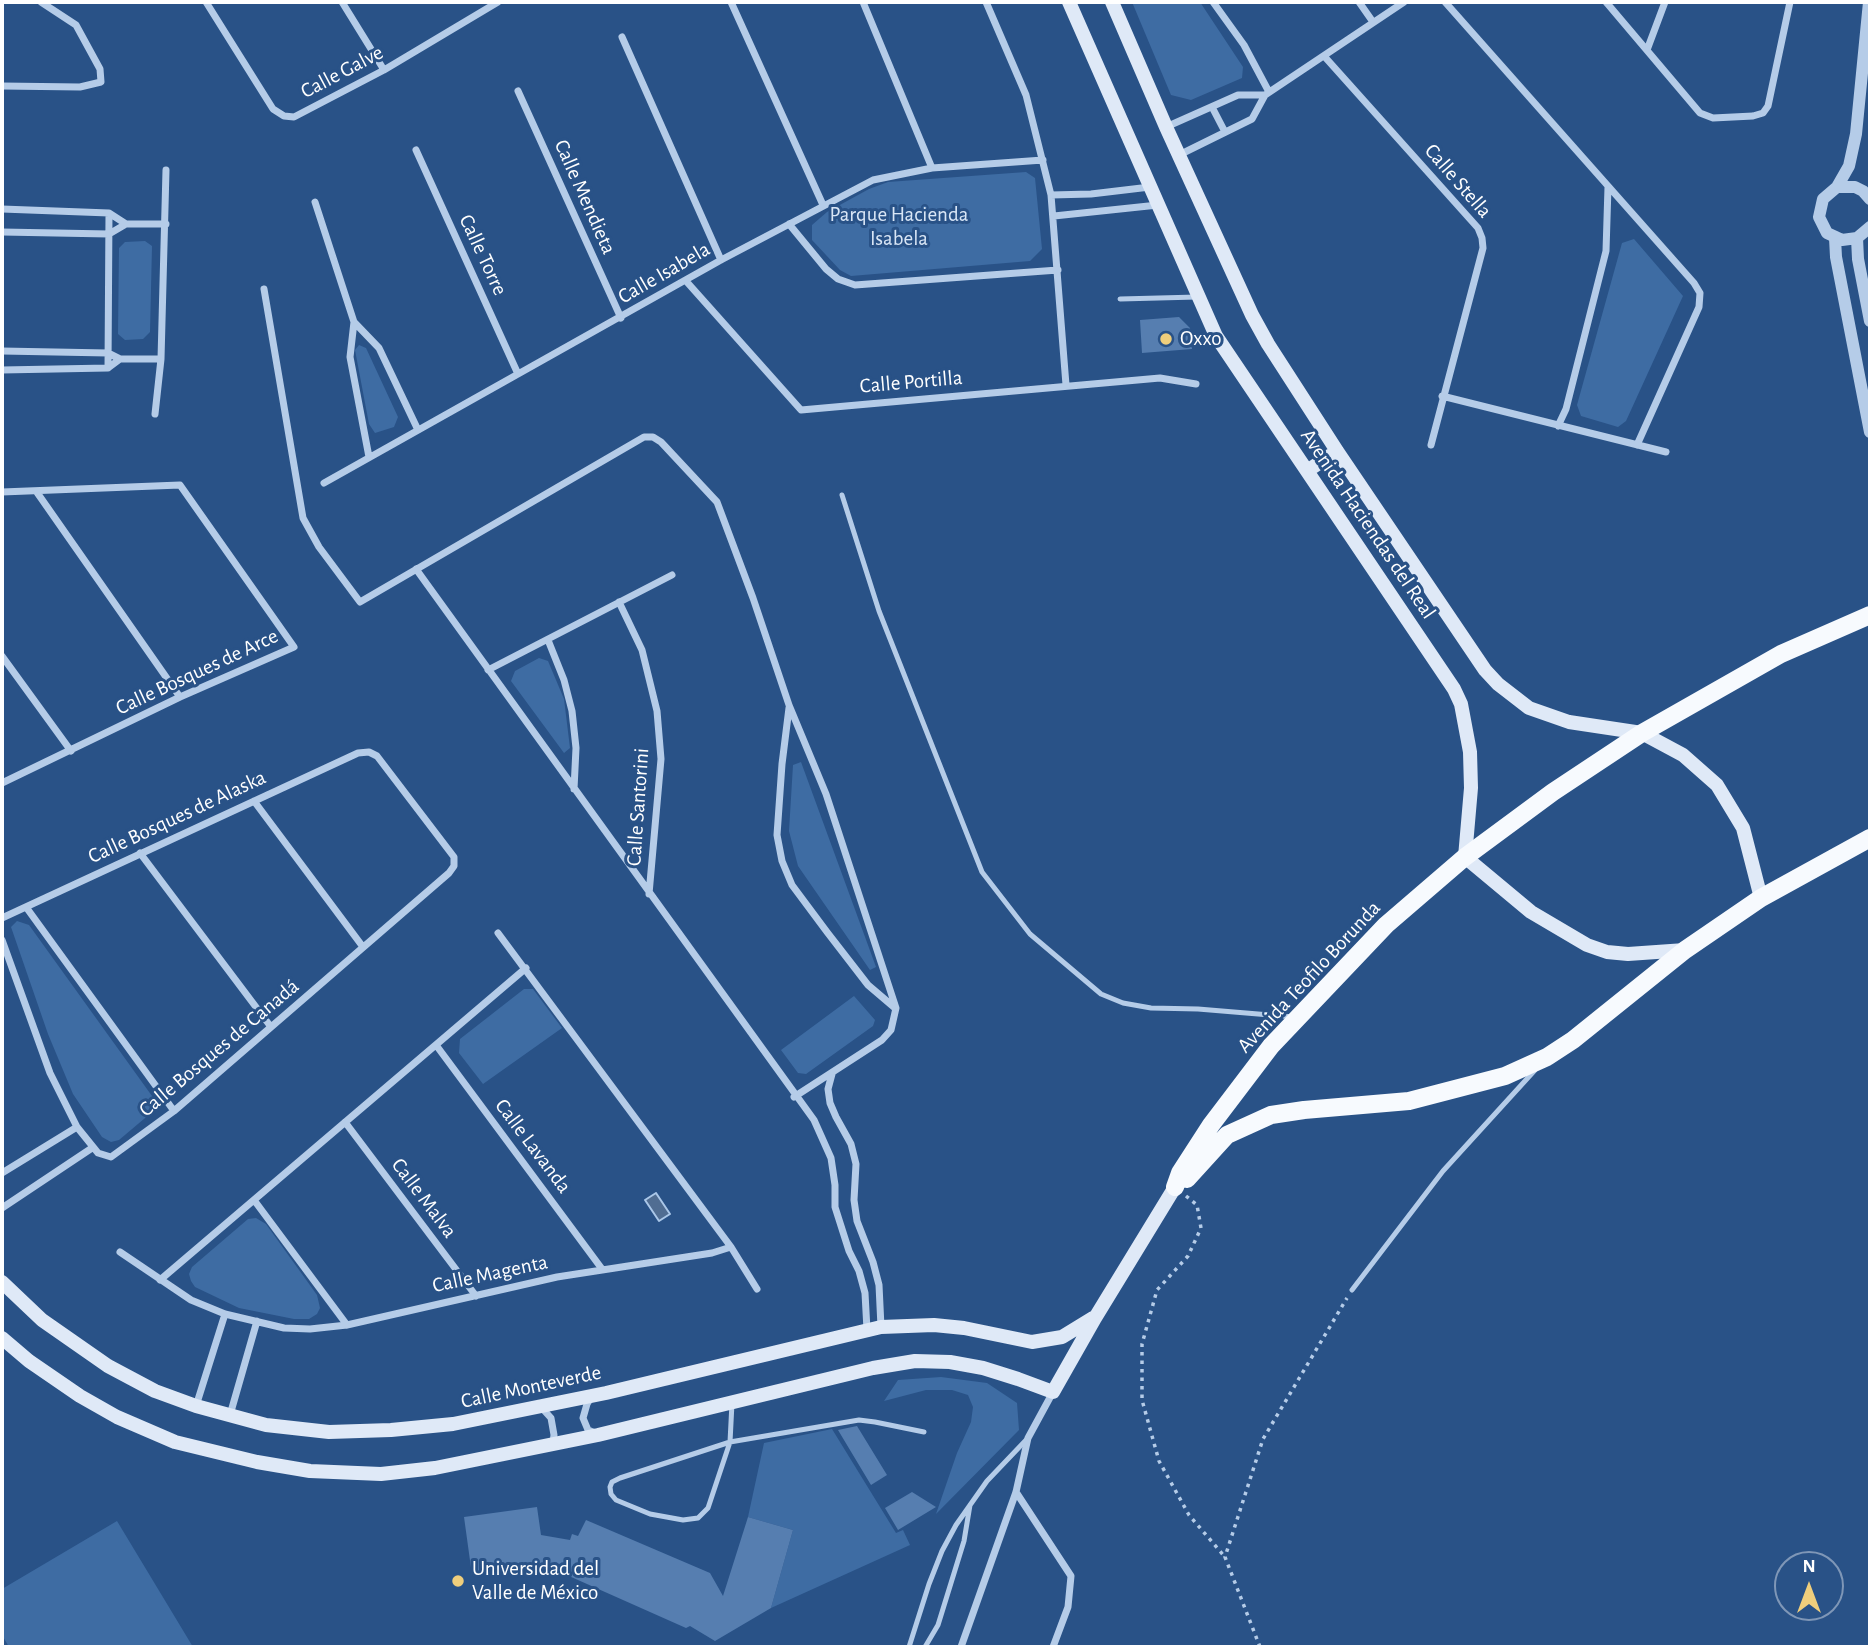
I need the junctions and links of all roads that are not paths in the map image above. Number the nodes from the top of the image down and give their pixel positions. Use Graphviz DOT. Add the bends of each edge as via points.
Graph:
graph roads {
  1 [pos="41,2"];
  2 [pos="206,2"];
  3 [pos="342,2"];
  4 [pos="480,2"];
  5 [pos="498,2"];
  6 [pos="732,2"];
  7 [pos="863,2"];
  8 [pos="986,2"];
  9 [pos="1069,2"];
  10 [pos="1112,2"];
  11 [pos="1213,2"];
  12 [pos="1359,2"];
  13 [pos="1404,2"];
  14 [pos="1444,2"];
  15 [pos="1606,2"];
  16 [pos="1665,2"];
  17 [pos="1790,2"];
  18 [pos="1869,2"];
  19 [pos="484,10"];
  20 [pos="1373,22"];
  21 [pos="622,37"];
  22 [pos="1647,50"];
  23 [pos="1324,56"];
  24 [pos="384,70"];
  25 [pos="2,86"];
  26 [pos="518,91"];
  27 [pos="1267,93"];
  28 [pos="1212,107"];
  29 [pos="1166,127"];
  30 [pos="1225,132"];
  31 [pos="416,150"];
  32 [pos="1179,155"];
  33 [pos="1043,160"];
  34 [pos="932,168"];
  35 [pos="166,170"];
  36 [pos="1150,187"];
  37 [pos="1608,187"];
  38 [pos="1837,187"];
  39 [pos="1114,192"];
  40 [pos="1051,195"];
  41 [pos="1870,198"];
  42 [pos="315,202"];
  43 [pos="823,205"];
  44 [pos="1158,205"];
  45 [pos="2,209"];
  46 [pos="1116,210"];
  47 [pos="109,213"];
  48 [pos="1054,216"];
  49 [pos="126,224"];
  50 [pos="166,224"];
  51 [pos="789,224"];
  52 [pos="1870,227"];
  53 [pos="2,232"];
  54 [pos="109,234"];
  55 [pos="1835,238"];
  56 [pos="1857,238"];
  57 [pos="721,260"];
  58 [pos="1058,270"];
  59 [pos="1866,280"];
  60 [pos="686,281"];
  61 [pos="264,289"];
  62 [pos="1197,298"];
  63 [pos="1120,299"];
  64 [pos="1869,306"];
  65 [pos="621,318"];
  66 [pos="1870,321"];
  67 [pos="354,322"];
  68 [pos="2,351"];
  69 [pos="108,353"];
  70 [pos="120,359"];
  71 [pos="161,359"];
  72 [pos="108,368"];
  73 [pos="2,370"];
  74 [pos="519,374"];
  75 [pos="1196,384"];
  76 [pos="1066,385"];
  77 [pos="1442,396"];
  78 [pos="155,414"];
  79 [pos="1558,426"];
  80 [pos="418,430"];
  81 [pos="1870,432"];
  82 [pos="1431,445"];
  83 [pos="1637,445"];
  84 [pos="1337,451"];
  85 [pos="1666,452"];
  86 [pos="369,457"];
  87 [pos="1307,471"];
  88 [pos="324,483"];
  89 [pos="36,491"];
  90 [pos="2,492"];
  91 [pos="842,495"];
  92 [pos="416,569"];
  93 [pos="673,575"];
  94 [pos="619,602"];
  95 [pos="1870,615"];
  96 [pos="548,640"];
  97 [pos="2,656"];
  98 [pos="488,670"];
  99 [pos="180,697"];
  100 [pos="789,705"];
  101 [pos="1642,733"];
  102 [pos="71,751"];
  103 [pos="369,752"];
  104 [pos="2,783"];
  105 [pos="574,790"];
  106 [pos="254,802"];
  107 [pos="1870,838"];
  108 [pos="140,853"];
  109 [pos="1465,857"];
  110 [pos="649,894"];
  111 [pos="1761,898"];
  112 [pos="26,907"];
  113 [pos="2,918"];
  114 [pos="498,933"];
  115 [pos="2,940"];
  116 [pos="363,947"];
  117 [pos="1685,950"];
  118 [pos="526,968"];
  119 [pos="896,1008"];
  120 [pos="1297,1018"];
  121 [pos="271,1027"];
  122 [pos="436,1045"];
  123 [pos="1547,1057"];
  124 [pos="832,1073"];
  125 [pos="794,1097"];
  126 [pos="174,1111"];
  127 [pos="345,1122"];
  128 [pos="77,1127"];
  129 [pos="92,1148"];
  130 [pos="2,1173"];
  131 [pos="1175,1187"];
  132 [pos="254,1200"];
  133 [pos="2,1209"];
  134 [pos="731,1247"];
  135 [pos="120,1252"];
  136 [pos="602,1269"];
  137 [pos="160,1280"];
  138 [pos="2,1282"];
  139 [pos="757,1289"];
  140 [pos="1352,1290"];
  141 [pos="476,1296"];
  142 [pos="225,1314"];
  143 [pos="1095,1318"];
  144 [pos="257,1321"];
  145 [pos="347,1325"];
  146 [pos="874,1329"];
  147 [pos="2,1338"];
  148 [pos="1052,1392"];
  149 [pos="592,1396"];
  150 [pos="732,1402"];
  151 [pos="196,1406"];
  152 [pos="540,1406"];
  153 [pos="229,1416"];
  154 [pos="925,1432"];
  155 [pos="598,1435"];
  156 [pos="1028,1438"];
  157 [pos="730,1442"];
  158 [pos="552,1444"];
  159 [pos="1016,1492"];
  160 [pos="970,1502"];
  161 [pos="909,1647"];
  162 [pos="925,1647"];
  163 [pos="961,1647"];
  164 [pos="1053,1647"];
  1 -- 25 [label="street" via="76,25 100,69 101,82 80,87"];
  2 -- 24 [label="street, Calle Galve" via="273,109 284,116 294,117"];
  3 -- 24 [label="street"];
  4 -- 19 [label="street"];
  5 -- 19 [label="street, Calle Galve"];
  6 -- 43 [label="street"];
  7 -- 34 [label="street"];
  8 -- 33 [label="street" via="1026,95"];
  9 -- 36 [label="main road, Avenida Haciendas del Real"];
  10 -- 29 [label="main road, Avenida Haciendas del Real"];
  11 -- 27 [label="street" via="1244,45"];
  12 -- 20 [label="street"];
  13 -- 20 [label="street"];
  14 -- 37 [label="street"];
  15 -- 22 [label="street"];
  16 -- 22 [label="street"];
  17 -- 22 [label="street" via="1763,113 1706,117"];
  18 -- 38 [label="street" via="1856,134 1849,166"];
  19 -- 24 [label="street, Calle Galve"];
  20 -- 23 [label="street"];
  21 -- 57 [label="street"];
  23 -- 27 [label="street"];
  23 -- 77 [label="street, Calle Stella" via="1478,228 1482,238"];
  26 -- 65 [label="street, Calle Mendieta"];
  27 -- 28 [label="street" via="1238,95"];
  27 -- 30 [label="street" via="1252,119"];
  28 -- 29 [label="street"];
  28 -- 30 [label="street"];
  29 -- 32 [label="main road, Avenida Haciendas del Real"];
  30 -- 32 [label="street"];
  31 -- 74 [label="street, Calle Torre"];
  32 -- 84 [label="main road, Avenida Haciendas del Real" via="1252,315"];
  33 -- 34 [label="street, Calle Isabela"];
  33 -- 40 [label="street"];
  34 -- 43 [label="street, Calle Isabela" via="885,176"];
  35 -- 50 [label="street"];
  36 -- 39 [label="street"];
  36 -- 44 [label="main road, Avenida Haciendas del Real"];
  37 -- 79 [label="street" via="1606,251"];
  37 -- 83 [label="street" via="1700,293 1699,307"];
  38 -- 41 [label="street" via="1855,187"];
  38 -- 55 [label="street" via="1819,207 1822,226"];
  39 -- 40 [label="street"];
  39 -- 46 [label="street"];
  40 -- 48 [label="street"];
  42 -- 67 [label="street"];
  43 -- 51 [label="street, Calle Isabela"];
  44 -- 46 [label="street"];
  44 -- 62 [label="main road, Avenida Haciendas del Real"];
  45 -- 47 [label="street"];
  46 -- 48 [label="street"];
  47 -- 49 [label="street"];
  47 -- 54 [label="street"];
  48 -- 58 [label="street"];
  49 -- 50 [label="street"];
  49 -- 54 [label="street"];
  50 -- 71 [label="street"];
  51 -- 57 [label="street, Calle Isabela"];
  51 -- 58 [label="street" via="832,274 855,285"];
  52 -- 56 [label="street"];
  53 -- 54 [label="street"];
  54 -- 69 [label="street"];
  55 -- 56 [label="street"];
  55 -- 81 [label="street"];
  56 -- 59 [label="street"];
  57 -- 60 [label="street, Calle Isabela"];
  58 -- 76 [label="street"];
  59 -- 64 [label="street"];
  60 -- 65 [label="street, Calle Isabela"];
  60 -- 76 [label="street, Calle Portilla" via="802,410"];
  61 -- 92 [label="street" via="303,519 310,533 360,602"];
  62 -- 63 [label="lane"];
  62 -- 87 [label="main road, Avenida Haciendas del Real" via="1228,356"];
  64 -- 66 [label="street"];
  65 -- 74 [label="street, Calle Isabela"];
  67 -- 80 [label="street" via="379,348"];
  67 -- 86 [label="street" via="350,357"];
  68 -- 69 [label="street"];
  69 -- 70 [label="street"];
  69 -- 72 [label="street"];
  70 -- 71 [label="street"];
  70 -- 72 [label="street"];
  71 -- 78 [label="street"];
  72 -- 73 [label="street"];
  74 -- 80 [label="street, Calle Isabela"];
  75 -- 76 [label="street, Calle Portilla" via="1160,378"];
  77 -- 79 [label="street"];
  77 -- 82 [label="street, Calle Stella"];
  79 -- 83 [label="street"];
  80 -- 86 [label="street, Calle Isabela"];
  83 -- 85 [label="street"];
  84 -- 87 [label="main road"];
  84 -- 101 [label="main road, Avenida Haciendas del Real" via="1498,684 1529,708 1569,722"];
  86 -- 88 [label="street, Calle Isabela"];
  87 -- 109 [label="main road, Avenida Haciendas del Real" via="1461,704 1471,788"];
  89 -- 90 [label="street, Calle Bosques de Arce"];
  89 -- 99 [label="street"];
  89 -- 99 [label="street, Calle Bosques de Arce" via="180,485 294,647"];
  91 -- 120 [label="lane" via="879,611 982,872 1030,934 1101,994 1123,1003"];
  92 -- 98 [label="street"];
  92 -- 100 [label="street" via="644,437 653,437 717,502"];
  93 -- 94 [label="street"];
  94 -- 96 [label="street"];
  94 -- 110 [label="street, Calle Santorini" via="642,650 657,711 661,759"];
  95 -- 101 [label="main road, Avenida Teofilo Borunda" via="1781,654"];
  96 -- 98 [label="street"];
  96 -- 105 [label="street" via="572,712"];
  97 -- 102 [label="street"];
  98 -- 105 [label="street"];
  99 -- 102 [label="street, Calle Bosques de Arce"];
  100 -- 119 [label="street" via="826,794"];
  100 -- 119 [label="street" via="777,835 782,860 792,885 827,932 868,985"];
  101 -- 109 [label="main road, Avenida Teofilo Borunda"];
  101 -- 111 [label="main road, Avenida Haciendas del Real" via="1683,755 1717,785 1743,828"];
  102 -- 104 [label="street, Calle Bosques de Arce"];
  103 -- 106 [label="street, Calle Bosques de Alaska"];
  103 -- 116 [label="street, Calle Bosques de Canadá" via="377,756 454,856 454,866"];
  105 -- 110 [label="street"];
  106 -- 108 [label="street, Calle Bosques de Alaska"];
  106 -- 116 [label="street"];
  107 -- 111 [label="main road"];
  108 -- 112 [label="street, Calle Bosques de Alaska"];
  108 -- 121 [label="street"];
  109 -- 117 [label="main road" via="1531,912 1587,945 1628,954"];
  109 -- 120 [label="main road, Avenida Teofilo Borunda" via="1386,925"];
  110 -- 125 [label="street"];
  111 -- 117 [label="main road"];
  112 -- 113 [label="street, Calle Bosques de Alaska"];
  112 -- 126 [label="street"];
  114 -- 118 [label="street"];
  115 -- 128 [label="street" via="50,1073"];
  116 -- 121 [label="street, Calle Bosques de Canadá"];
  117 -- 123 [label="main road"];
  118 -- 122 [label="street"];
  118 -- 134 [label="street"];
  119 -- 124 [label="street" via="891,1030"];
  120 -- 131 [label="main road, Avenida Teofilo Borunda" via="1270,1046 1211,1125"];
  121 -- 126 [label="street, Calle Bosques de Canadá"];
  122 -- 127 [label="street"];
  122 -- 136 [label="street, Calle Lavanda"];
  123 -- 131 [label="main road" via="1505,1076 1409,1101 1271,1115 1227,1135"];
  123 -- 140 [label="lane" via="1443,1171"];
  124 -- 125 [label="street"];
  124 -- 146 [label="street" via="830,1103 851,1144 858,1222 879,1285"];
  125 -- 146 [label="street" via="814,1120 831,1158 835,1208 859,1270"];
  126 -- 129 [label="street, Calle Bosques de Canadá" via="111,1157"];
  127 -- 132 [label="street"];
  127 -- 141 [label="street, Calle Malva"];
  128 -- 129 [label="street"];
  128 -- 130 [label="street"];
  129 -- 133 [label="street"];
  131 -- 143 [label="main road"];
  132 -- 137 [label="street"];
  132 -- 145 [label="street"];
  134 -- 136 [label="street, Calle Magenta"];
  134 -- 139 [label="street"];
  135 -- 137 [label="street, Calle Magenta"];
  136 -- 141 [label="street, Calle Magenta"];
  137 -- 142 [label="street, Calle Magenta"];
  138 -- 151 [label="main road, Calle Monteverde" via="42,1320 108,1366"];
  141 -- 145 [label="street, Calle Magenta"];
  142 -- 144 [label="street, Calle Magenta"];
  142 -- 151 [label="street"];
  143 -- 146 [label="main road, Calle Monteverde" via="1062,1337 1032,1342 934,1325"];
  143 -- 148 [label="main road"];
  144 -- 145 [label="street, Calle Magenta" via="284,1328"];
  144 -- 153 [label="street"];
  146 -- 149 [label="main road, Calle Monteverde"];
  147 -- 158 [label="main road" via="29,1361 117,1417 175,1442 257,1462 310,1471 381,1474"];
  148 -- 150 [label="main road" via="983,1368 915,1361"];
  148 -- 156 [label="street"];
  149 -- 152 [label="main road, Calle Monteverde"];
  149 -- 155 [label="street" via="583,1418 588,1430"];
  150 -- 155 [label="main road"];
  150 -- 157 [label="lane"];
  151 -- 153 [label="main road, Calle Monteverde"];
  152 -- 153 [label="main road, Calle Monteverde" via="453,1424 329,1432"];
  152 -- 158 [label="street" via="551,1418"];
  154 -- 157 [label="lane" via="859,1420"];
  155 -- 158 [label="main road"];
  156 -- 159 [label="street"];
  156 -- 160 [label="lane"];
  157 -- 157 [label="lane" via="708,1508 698,1518 650,1514 611,1494 612,1482 620,1478"];
  159 -- 163 [label="street"];
  159 -- 164 [label="street" via="1071,1576 1068,1607"];
  160 -- 161 [label="lane" via="942,1551"];
  160 -- 162 [label="lane" via="964,1541 938,1625"];
}
